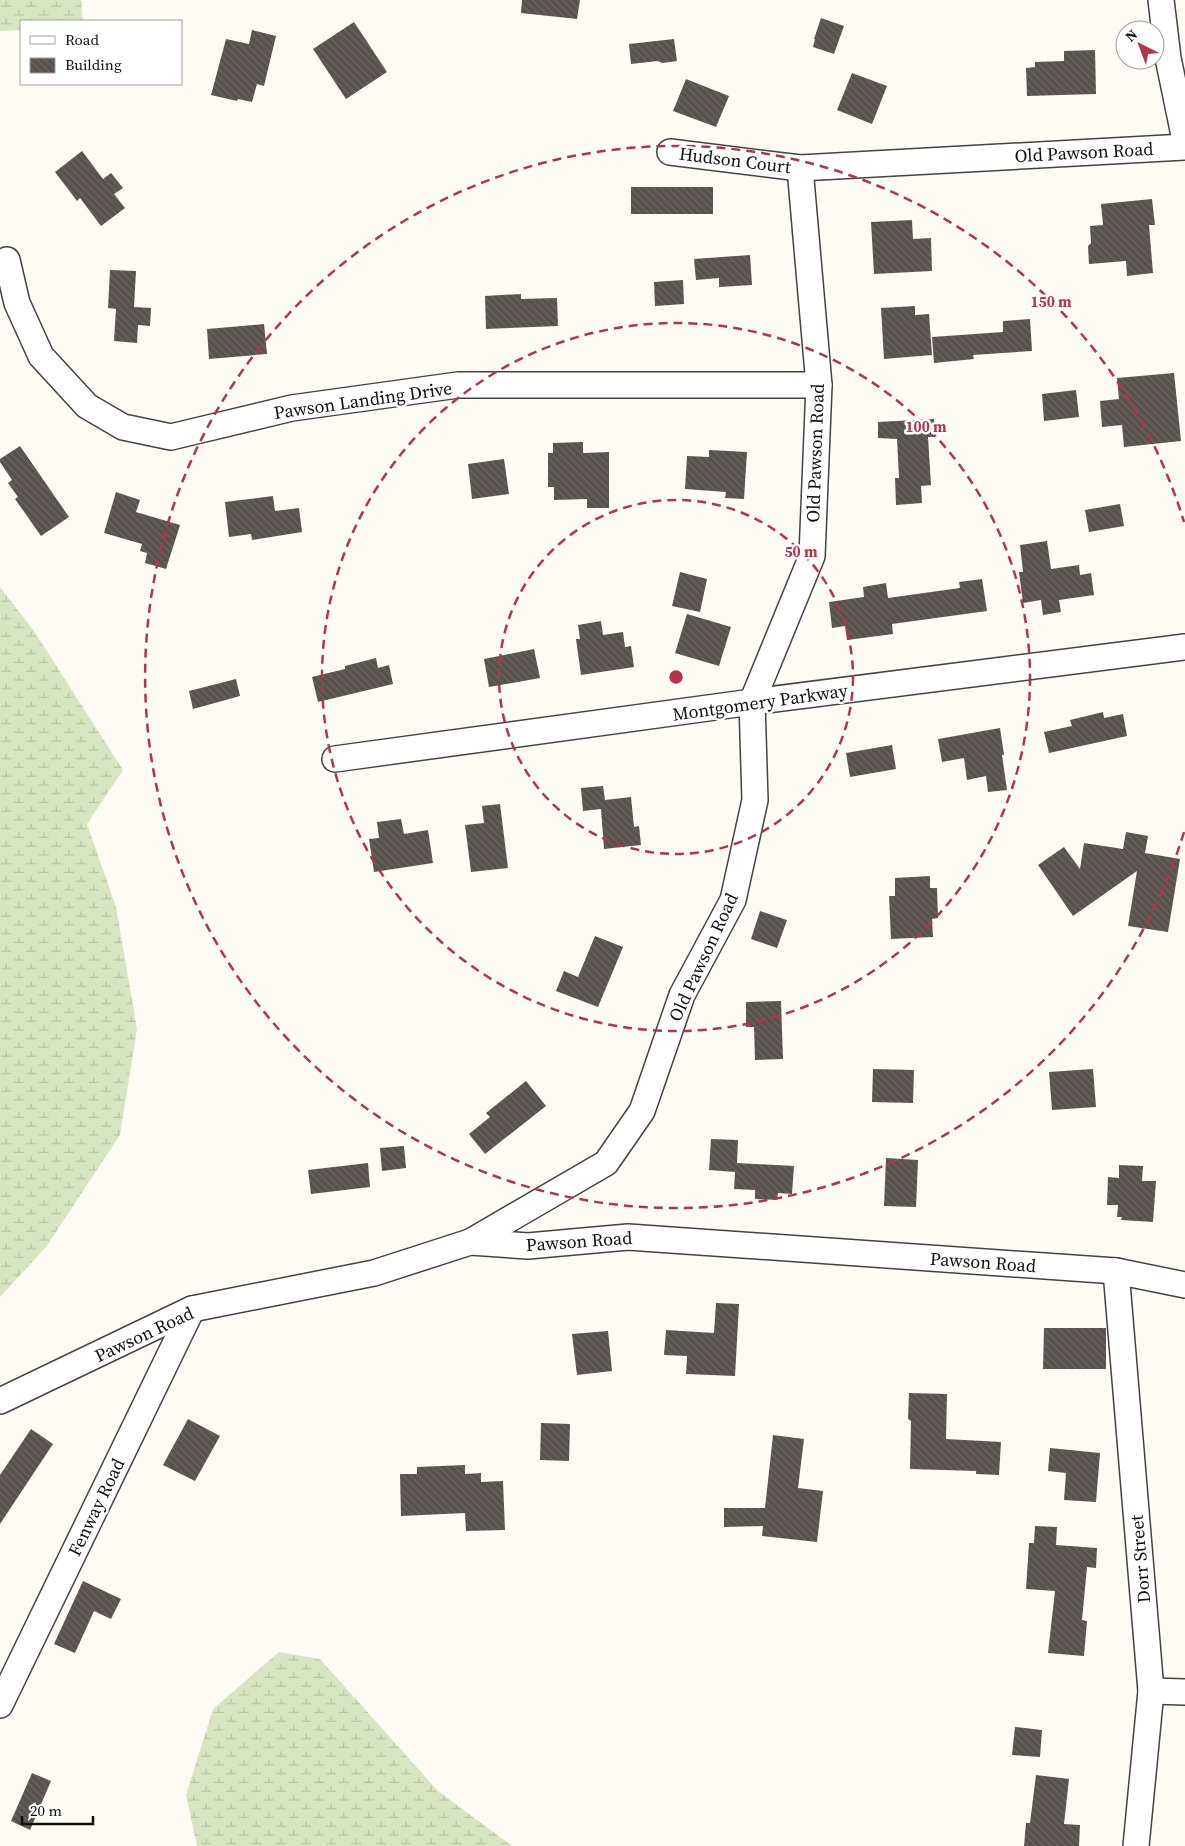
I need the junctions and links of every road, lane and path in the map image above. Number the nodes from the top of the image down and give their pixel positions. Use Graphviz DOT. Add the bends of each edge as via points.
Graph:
graph roads {
  1 [pos="1161,0"];
  2 [pos="1185,140"];
  3 [pos="1185,147"];
  4 [pos="670,152"];
  5 [pos="800,168"];
  6 [pos="7,260"];
  7 [pos="819,385"];
  8 [pos="1185,647"];
  9 [pos="752,702"];
  10 [pos="335,760"];
  11 [pos="470,1242"];
  12 [pos="1116,1271"];
  13 [pos="1185,1285"];
  14 [pos="192,1309"];
  15 [pos="0,1402"];
  16 [pos="1151,1691"];
  17 [pos="1185,1692"];
  18 [pos="0,1705"];
  19 [pos="1136,1846"];
  1 -- 2 [label="street" via="1168,58"];
  3 -- 5 [label="street, Old Pawson Road"];
  4 -- 5 [label="street, Hudson Court"];
  5 -- 7 [label="street, Old Pawson Road"];
  6 -- 7 [label="street, Pawson Landing Drive" via="17,303 33,339 41,356 60,378 87,406 124,427 171,437 292,408 458,385"];
  7 -- 9 [label="street, Old Pawson Road" via="812,556"];
  8 -- 9 [label="street, Montgomery Parkway"];
  9 -- 10 [label="street, Montgomery Parkway"];
  9 -- 11 [label="street, Old Pawson Road" via="755,800 733,900 682,995 642,1111 606,1163"];
  11 -- 12 [label="street, Pawson Road" via="528,1246 628,1236"];
  11 -- 14 [label="street, Pawson Road" via="374,1273"];
  12 -- 13 [label="street, Pawson Road"];
  12 -- 16 [label="street, Dorr Street"];
  14 -- 15 [label="street, Pawson Road"];
  14 -- 18 [label="street, Fenway Road"];
  16 -- 17 [label="street"];
  16 -- 19 [label="street, Dorr Street"];
}
